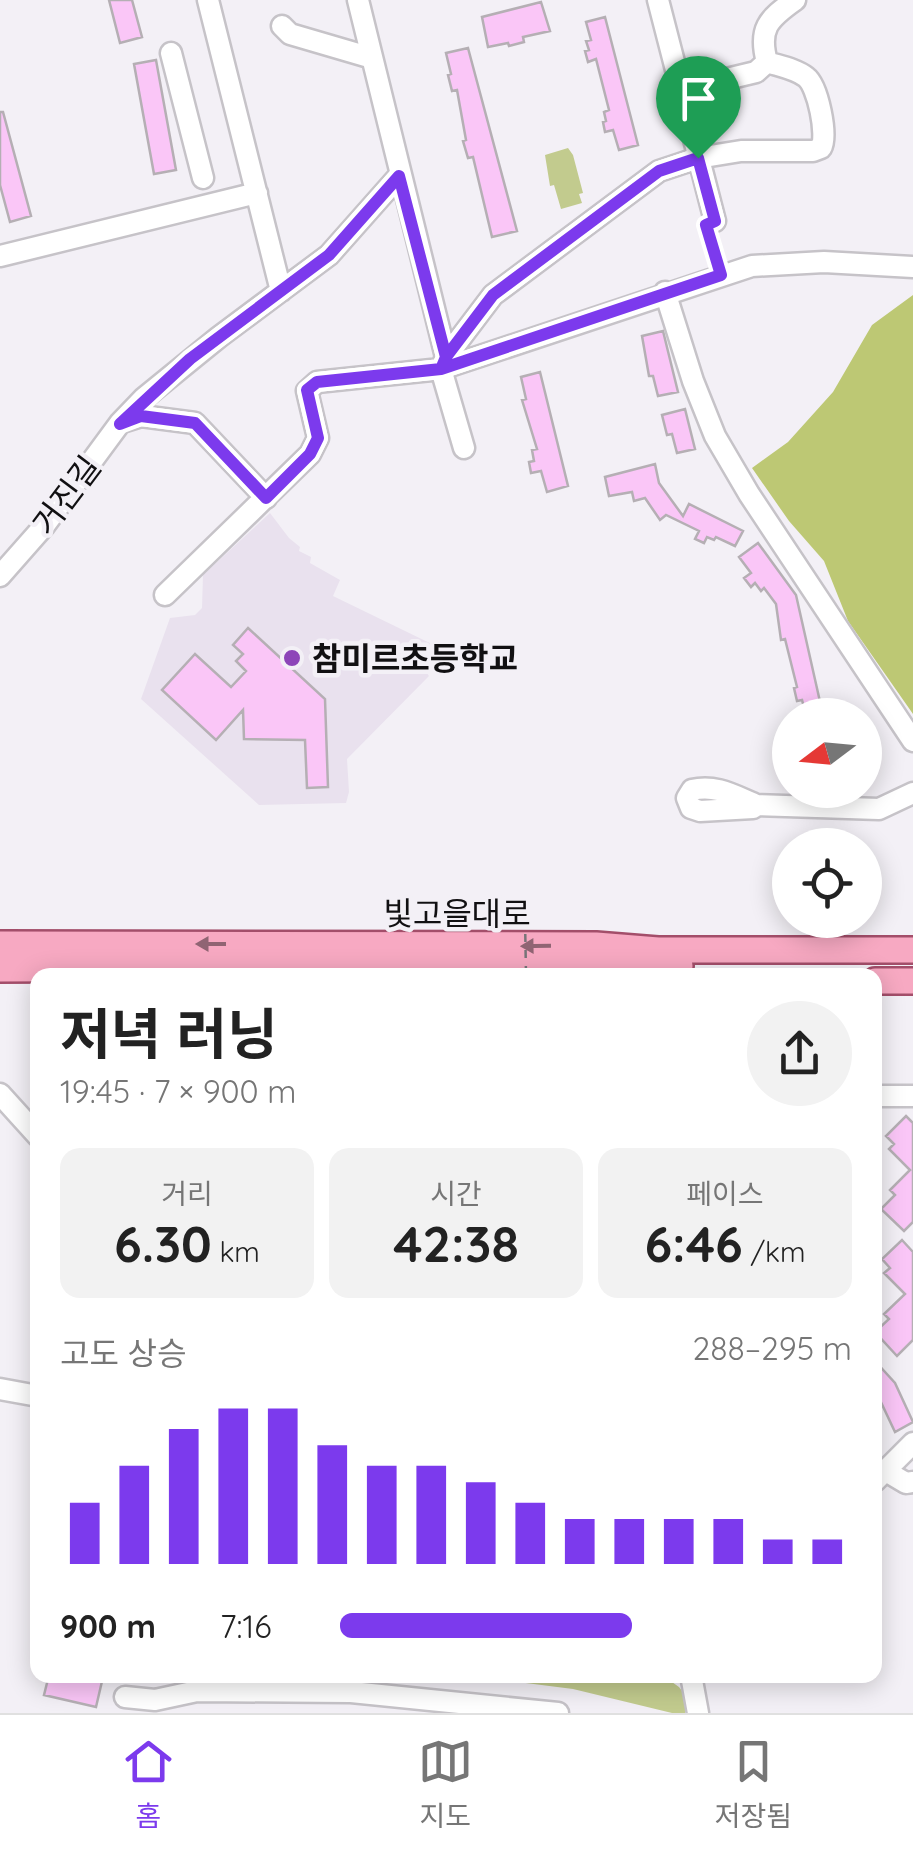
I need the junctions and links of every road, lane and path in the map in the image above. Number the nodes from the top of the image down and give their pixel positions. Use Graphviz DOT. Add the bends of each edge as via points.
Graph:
graph roads {
  1 [pos="208,0"];
  2 [pos="358,0"];
  3 [pos="658,0"];
  4 [pos="795,0"];
  5 [pos="282,26"];
  6 [pos="172,53"];
  7 [pos="372,58"];
  8 [pos="767,62"];
  9 [pos="680,90"];
  10 [pos="698,158"];
  11 [pos="399,176"];
  12 [pos="203,178"];
  13 [pos="256,193"];
  14 [pos="715,221"];
  15 [pos="0,256"];
  16 [pos="913,267"];
  17 [pos="721,275"];
  18 [pos="282,291"];
  19 [pos="666,292"];
  20 [pos="443,363"];
  21 [pos="120,424"];
  22 [pos="464,448"];
  23 [pos="266,498"];
  24 [pos="0,576"];
  25 [pos="165,595"];
  26 [pos="913,741"];
  27 [pos="913,793"];
  28 [pos="757,805"];
  29 [pos="484,918"];
  30 [pos="913,935"];
  31 [pos="0,944"];
  32 [pos="913,950"];
  33 [pos="596,957"];
  34 [pos="0,968"];
  35 [pos="526,968"];
  36 [pos="628,968"];
  37 [pos="778,968"];
  38 [pos="882,974"];
  39 [pos="910,976"];
  40 [pos="882,982"];
  41 [pos="0,1094"];
  42 [pos="882,1096"];
  43 [pos="913,1096"];
  44 [pos="30,1125"];
  45 [pos="0,1389"];
  46 [pos="30,1395"];
  47 [pos="913,1443"];
  48 [pos="882,1474"];
  49 [pos="882,1476"];
  50 [pos="913,1482"];
  51 [pos="692,1683"];
  52 [pos="125,1697"];
  53 [pos="558,1713"];
  54 [pos="698,1713"];
  1 -- 13 [label="street"];
  2 -- 7 [label="street"];
  3 -- 9 [label="street"];
  4 -- 8 [label="street" via="765,27"];
  5 -- 7 [label="street"];
  6 -- 12 [label="street"];
  7 -- 11 [label="street"];
  8 -- 9 [label="street" via="756,72"];
  8 -- 10 [label="street" via="811,82 824,145"];
  9 -- 10 [label="street"];
  10 -- 14 [label="street"];
  10 -- 20 [label="street" via="659,171 493,295"];
  11 -- 18 [label="street, 거진길" via="329,255"];
  11 -- 20 [label="street"];
  13 -- 15 [label="street"];
  13 -- 18 [label="street"];
  14 -- 17 [label="path" via="706,225"];
  16 -- 17 [label="street" via="786,262"];
  17 -- 19 [label="street"];
  18 -- 21 [label="street, 거진길" via="190,359"];
  19 -- 20 [label="street"];
  19 -- 26 [label="street" via="715,436"];
  20 -- 22 [label="street"];
  20 -- 23 [label="street" via="317,382 307,390 318,438"];
  21 -- 23 [label="street" via="141,416 195,423"];
  21 -- 24 [label="street, 거진길"];
  23 -- 25 [label="street"];
  27 -- 28 [label="street" via="879,809"];
  29 -- 35 [label="path, bridge" via="525,918"];
  30 -- 33 [label="main road" via="658,938"];
  33 -- 31 [label="main road, 빛고을대로, one-way"];
  32 -- 33 [label="main road, 빛고을대로" via="658,950"];
  33 -- 34 [label="main road, 빛고을대로"];
  33 -- 36 [label="main road"];
  33 -- 37 [label="main road, 빛고을대로"];
  38 -- 39 [label="main road, 빛고을대로"];
  39 -- 40 [label="main road"];
  41 -- 44 [label="street"];
  42 -- 43 [label="street"];
  45 -- 46 [label="street"];
  47 -- 48 [label="street"];
  49 -- 50 [label="street"];
  51 -- 54 [label="street"];
  52 -- 53 [label="street" via="351,1692"];
}
